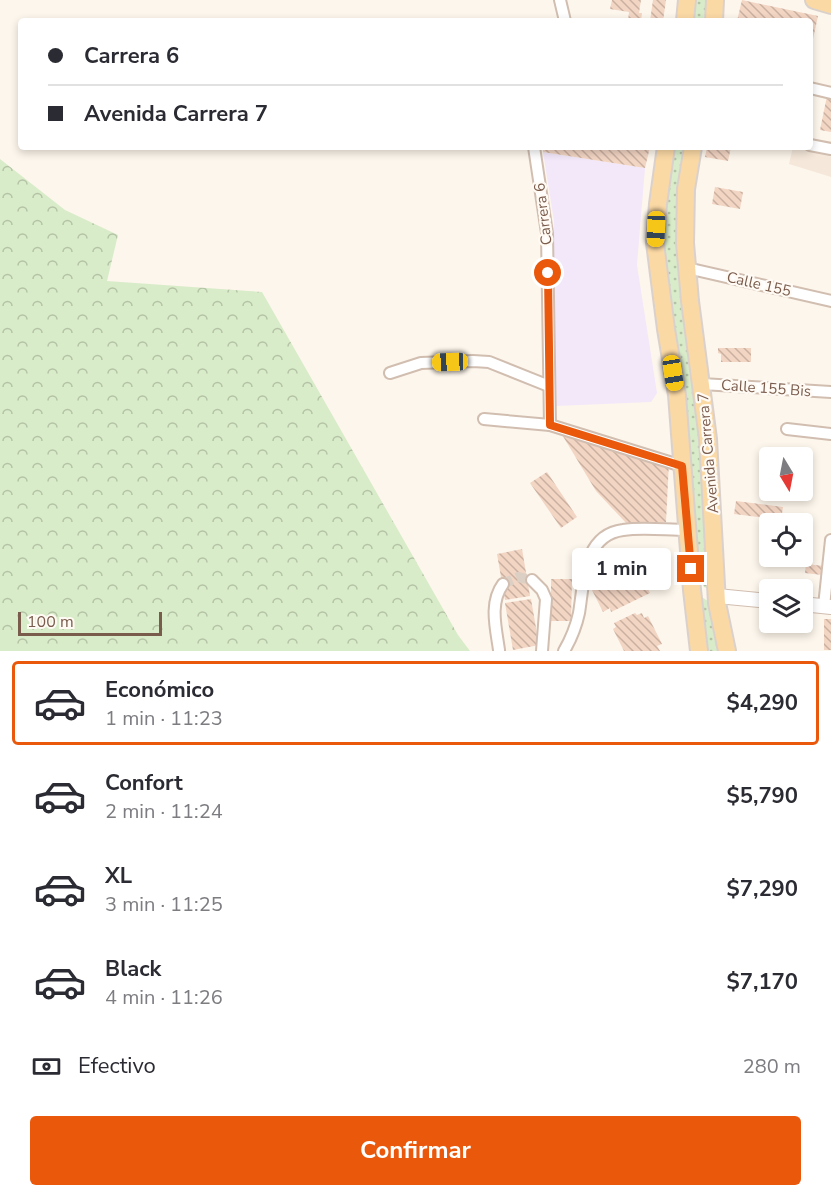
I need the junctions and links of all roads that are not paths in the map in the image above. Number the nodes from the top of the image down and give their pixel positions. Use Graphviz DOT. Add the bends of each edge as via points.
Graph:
graph roads {
  1 [pos="560,0"];
  2 [pos="687,0"];
  3 [pos="715,0"];
  4 [pos="814,0"];
  5 [pos="831,5"];
  6 [pos="565,18"];
  7 [pos="685,18"];
  8 [pos="714,18"];
  9 [pos="813,89"];
  10 [pos="831,93"];
  11 [pos="813,146"];
  12 [pos="831,149"];
  13 [pos="534,150"];
  14 [pos="666,150"];
  15 [pos="692,150"];
  16 [pos="687,268"];
  17 [pos="831,301"];
  18 [pos="390,373"];
  19 [pos="702,384"];
  20 [pos="549,386"];
  21 [pos="831,392"];
  22 [pos="484,419"];
  23 [pos="550,425"];
  24 [pos="787,429"];
  25 [pos="831,434"];
  26 [pos="682,466"];
  27 [pos="687,530"];
  28 [pos="831,540"];
  29 [pos="689,548"];
  30 [pos="532,580"];
  31 [pos="503,584"];
  32 [pos="717,596"];
  33 [pos="759,600"];
  34 [pos="813,605"];
  35 [pos="828,607"];
  36 [pos="500,650"];
  37 [pos="542,651"];
  38 [pos="564,651"];
  39 [pos="699,651"];
  40 [pos="727,651"];
  1 -- 6 [label="street"];
  2 -- 7 [label="main road"];
  3 -- 8 [label="main road"];
  4 -- 5 [label="main road"];
  9 -- 10 [label="street"];
  11 -- 12 [label="street"];
  13 -- 20 [label="street, Carrera 6" via="547,233"];
  14 -- 26 [label="main road, Avenida Carrera 7" via="655,243 677,395"];
  15 -- 16 [label="main road, Avenida Carrera 7" via="686,189"];
  16 -- 17 [label="street, Calle 155"];
  16 -- 19 [label="main road, Avenida Carrera 7"];
  18 -- 20 [label="street" via="421,363 489,362"];
  19 -- 21 [label="street, Calle 155 Bis"];
  19 -- 32 [label="main road, Avenida Carrera 7"];
  20 -- 23 [label="street, Carrera 6"];
  22 -- 23 [label="street"];
  23 -- 26 [label="street"];
  24 -- 25 [label="street"];
  26 -- 27 [label="main road, Avenida Carrera 7"];
  27 -- 29 [label="main road, Avenida Carrera 7"];
  27 -- 38 [label="street" via="621,530 602,540 587,563 575,626"];
  28 -- 35 [label="street"];
  29 -- 32 [label="main road" via="699,586 708,595"];
  29 -- 39 [label="main road, Avenida Carrera 7"];
  30 -- 37 [label="street" via="546,599"];
  31 -- 36 [label="street" via="494,603"];
  32 -- 33 [label="street"];
  32 -- 40 [label="main road, Avenida Carrera 7"];
  34 -- 35 [label="street"];
}
